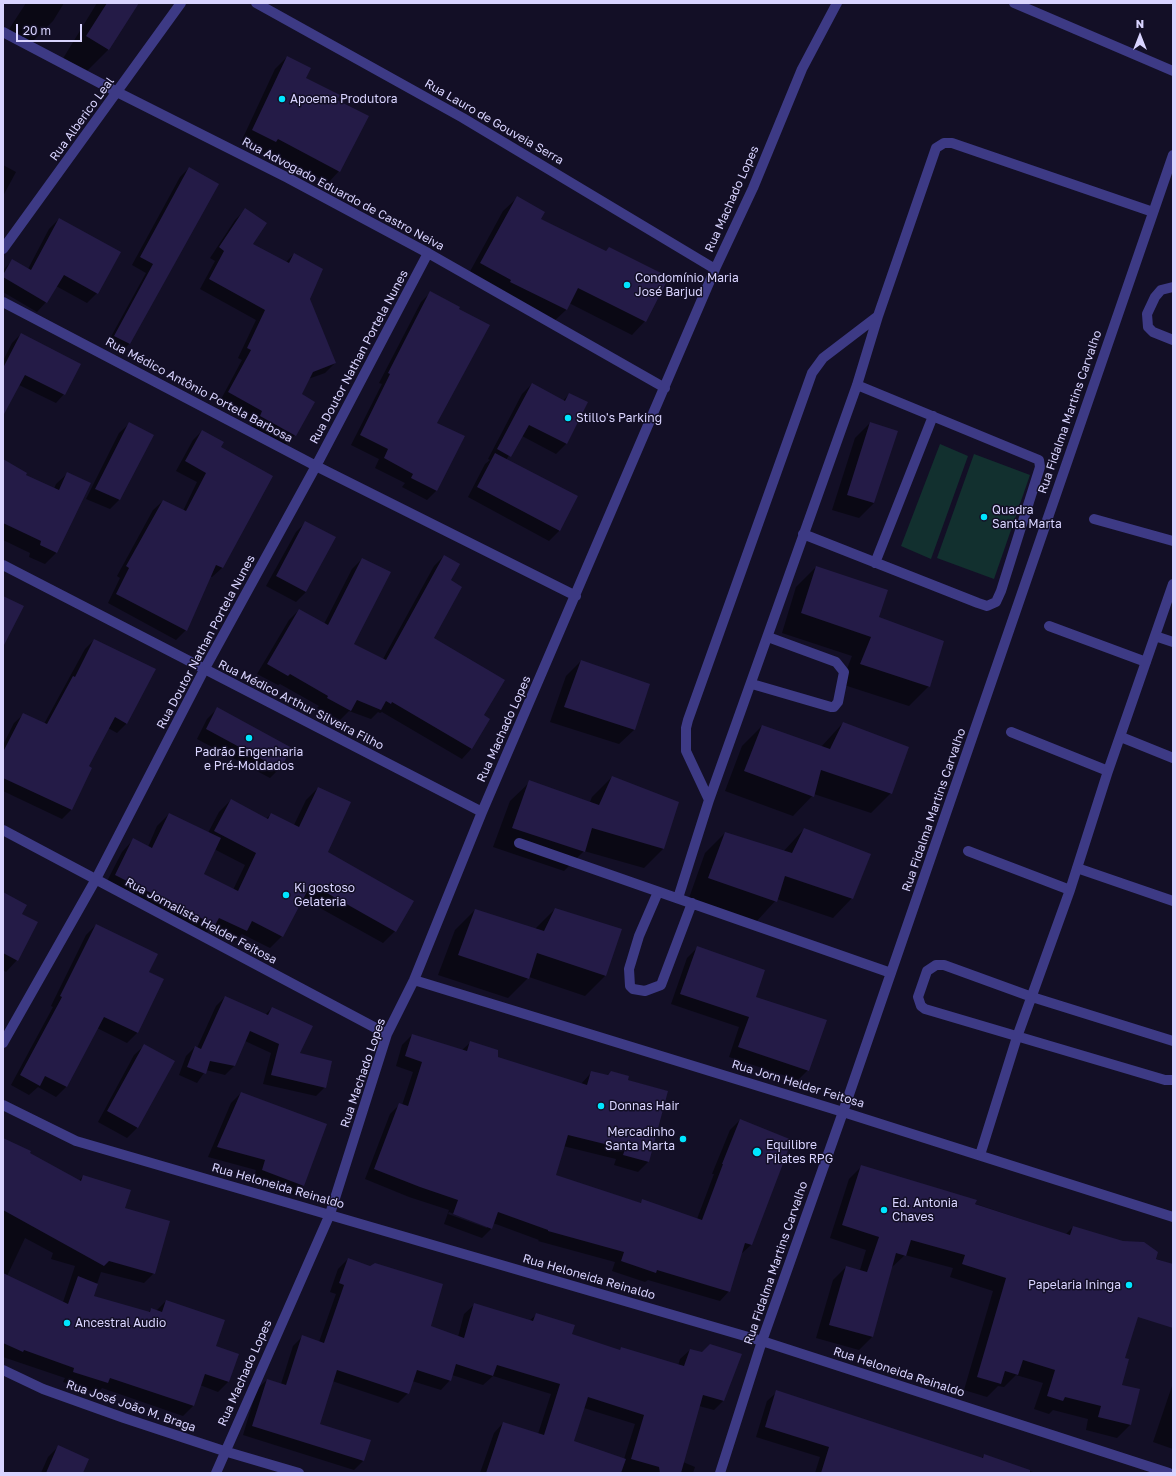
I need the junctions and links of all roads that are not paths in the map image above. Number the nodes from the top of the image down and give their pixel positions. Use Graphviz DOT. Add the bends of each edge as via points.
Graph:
graph roads {
  1 [pos="181,3"];
  2 [pos="256,3"];
  3 [pos="837,3"];
  4 [pos="1014,3"];
  5 [pos="3,32"];
  6 [pos="1173,71"];
  7 [pos="117,92"];
  8 [pos="1173,155"];
  9 [pos="1153,212"];
  10 [pos="3,249"];
  11 [pos="428,253"];
  12 [pos="714,269"];
  13 [pos="1173,287"];
  14 [pos="3,302"];
  15 [pos="878,316"];
  16 [pos="1173,340"];
  17 [pos="857,386"];
  18 [pos="665,388"];
  19 [pos="933,416"];
  20 [pos="316,466"];
  21 [pos="1094,519"];
  22 [pos="803,534"];
  23 [pos="1173,541"];
  24 [pos="875,563"];
  25 [pos="3,565"];
  26 [pos="1173,584"];
  27 [pos="576,596"];
  28 [pos="1049,626"];
  29 [pos="1154,636"];
  30 [pos="768,637"];
  31 [pos="1173,642"];
  32 [pos="1146,662"];
  33 [pos="204,670"];
  34 [pos="752,684"];
  35 [pos="1011,732"];
  36 [pos="1121,737"];
  37 [pos="1173,758"];
  38 [pos="1108,771"];
  39 [pos="709,800"];
  40 [pos="482,812"];
  41 [pos="3,830"];
  42 [pos="519,843"];
  43 [pos="968,851"];
  44 [pos="1077,868"];
  45 [pos="96,879"];
  46 [pos="1070,890"];
  47 [pos="658,892"];
  48 [pos="678,898"];
  49 [pos="1173,901"];
  50 [pos="692,903"];
  51 [pos="891,973"];
  52 [pos="414,980"];
  53 [pos="1032,997"];
  54 [pos="387,1034"];
  55 [pos="1016,1037"];
  56 [pos="1173,1041"];
  57 [pos="3,1043"];
  58 [pos="1173,1080"];
  59 [pos="3,1105"];
  60 [pos="843,1112"];
  61 [pos="980,1155"];
  62 [pos="330,1214"];
  63 [pos="1173,1217"];
  64 [pos="762,1341"];
  65 [pos="3,1370"];
  66 [pos="224,1451"];
  67 [pos="216,1473"];
  68 [pos="299,1473"];
  69 [pos="720,1473"];
  70 [pos="1169,1473"];
  1 -- 7 [label="street, Rua Alberico Leal"];
  2 -- 12 [label="street, Rua Lauro de Gouveia Serra" via="463,118"];
  3 -- 12 [label="street, Rua Machado Lopes" via="802,69 753,188"];
  4 -- 6 [label="street"];
  5 -- 7 [label="street, Rua Advogado Eduardo de Castro Neiva"];
  7 -- 10 [label="street, Rua Alberico Leal"];
  7 -- 11 [label="street, Rua Advogado Eduardo de Castro Neiva" via="288,178"];
  8 -- 9 [label="street, Rua Fidalma Martins Carvalho"];
  9 -- 15 [label="street" via="944,143 936,148"];
  9 -- 51 [label="street, Rua Fidalma Martins Carvalho"];
  11 -- 18 [label="street, Rua Advogado Eduardo de Castro Neiva"];
  11 -- 20 [label="street, Rua Doutor Nathan Portela Nunes"];
  12 -- 18 [label="street, Rua Machado Lopes"];
  13 -- 16 [label="street" via="1161,290 1147,314 1148,327 1153,332"];
  14 -- 20 [label="street, Rua Médico Antônio Portela Barbosa"];
  15 -- 17 [label="street"];
  15 -- 39 [label="street" via="823,358 812,373 688,720 686,751"];
  17 -- 19 [label="street"];
  17 -- 22 [label="street"];
  18 -- 27 [label="street, Rua Machado Lopes"];
  19 -- 24 [label="street"];
  19 -- 24 [label="street" via="1039,460 1040,467 1001,591 996,602 986,606"];
  20 -- 27 [label="street, Rua Médico Antônio Portela Barbosa"];
  20 -- 33 [label="street, Rua Doutor Nathan Portela Nunes"];
  21 -- 23 [label="street"];
  22 -- 24 [label="street"];
  22 -- 30 [label="street"];
  25 -- 33 [label="street, Rua Médico Arthur Silveira Filho"];
  26 -- 29 [label="street"];
  27 -- 40 [label="street, Rua Machado Lopes"];
  28 -- 32 [label="street"];
  29 -- 31 [label="street"];
  29 -- 32 [label="street"];
  30 -- 34 [label="street"];
  30 -- 34 [label="street" via="836,662 844,672 838,702 831,707"];
  32 -- 36 [label="street"];
  33 -- 40 [label="street, Rua Médico Arthur Silveira Filho"];
  33 -- 45 [label="street, Rua Doutor Nathan Portela Nunes"];
  34 -- 39 [label="street"];
  35 -- 38 [label="street"];
  36 -- 37 [label="street"];
  36 -- 38 [label="street"];
  38 -- 44 [label="street"];
  39 -- 48 [label="street"];
  40 -- 52 [label="street, Rua Machado Lopes"];
  41 -- 45 [label="street, Rua Jornalista Helder Feitosa"];
  42 -- 47 [label="street"];
  43 -- 46 [label="street"];
  44 -- 46 [label="street"];
  44 -- 49 [label="street"];
  45 -- 54 [label="street, Rua Jornalista Helder Feitosa"];
  45 -- 57 [label="street, Rua Doutor Nathan Portela Nunes"];
  46 -- 53 [label="street"];
  47 -- 48 [label="street"];
  47 -- 50 [label="street" via="628,969 630,986 633,989 645,991 661,985"];
  48 -- 50 [label="street"];
  50 -- 51 [label="street"];
  51 -- 60 [label="street, Rua Fidalma Martins Carvalho"];
  52 -- 54 [label="street, Rua Machado Lopes"];
  52 -- 60 [label="street, Rua Jorn Helder Feitosa"];
  53 -- 55 [label="street"];
  53 -- 55 [label="street" via="944,965 932,967 927,971 918,997 925,1009"];
  53 -- 56 [label="street"];
  54 -- 62 [label="street, Rua Machado Lopes"];
  55 -- 58 [label="street" via="1165,1080"];
  55 -- 61 [label="street"];
  59 -- 62 [label="street, Rua Heloneida Reinaldo" via="76,1141"];
  60 -- 61 [label="street, Rua Jorn Helder Feitosa"];
  60 -- 64 [label="street, Rua Fidalma Martins Carvalho"];
  61 -- 63 [label="street, Rua Jorn Helder Feitosa"];
  62 -- 64 [label="street, Rua Heloneida Reinaldo"];
  62 -- 66 [label="street, Rua Machado Lopes"];
  64 -- 69 [label="street, Rua Fidalma Martins Carvalho"];
  64 -- 70 [label="street, Rua Heloneida Reinaldo"];
  65 -- 66 [label="street, Rua José João M. Braga" via="117,1416"];
  66 -- 67 [label="street, Rua Machado Lopes"];
  66 -- 68 [label="street, Rua José João M. Braga"];
}
